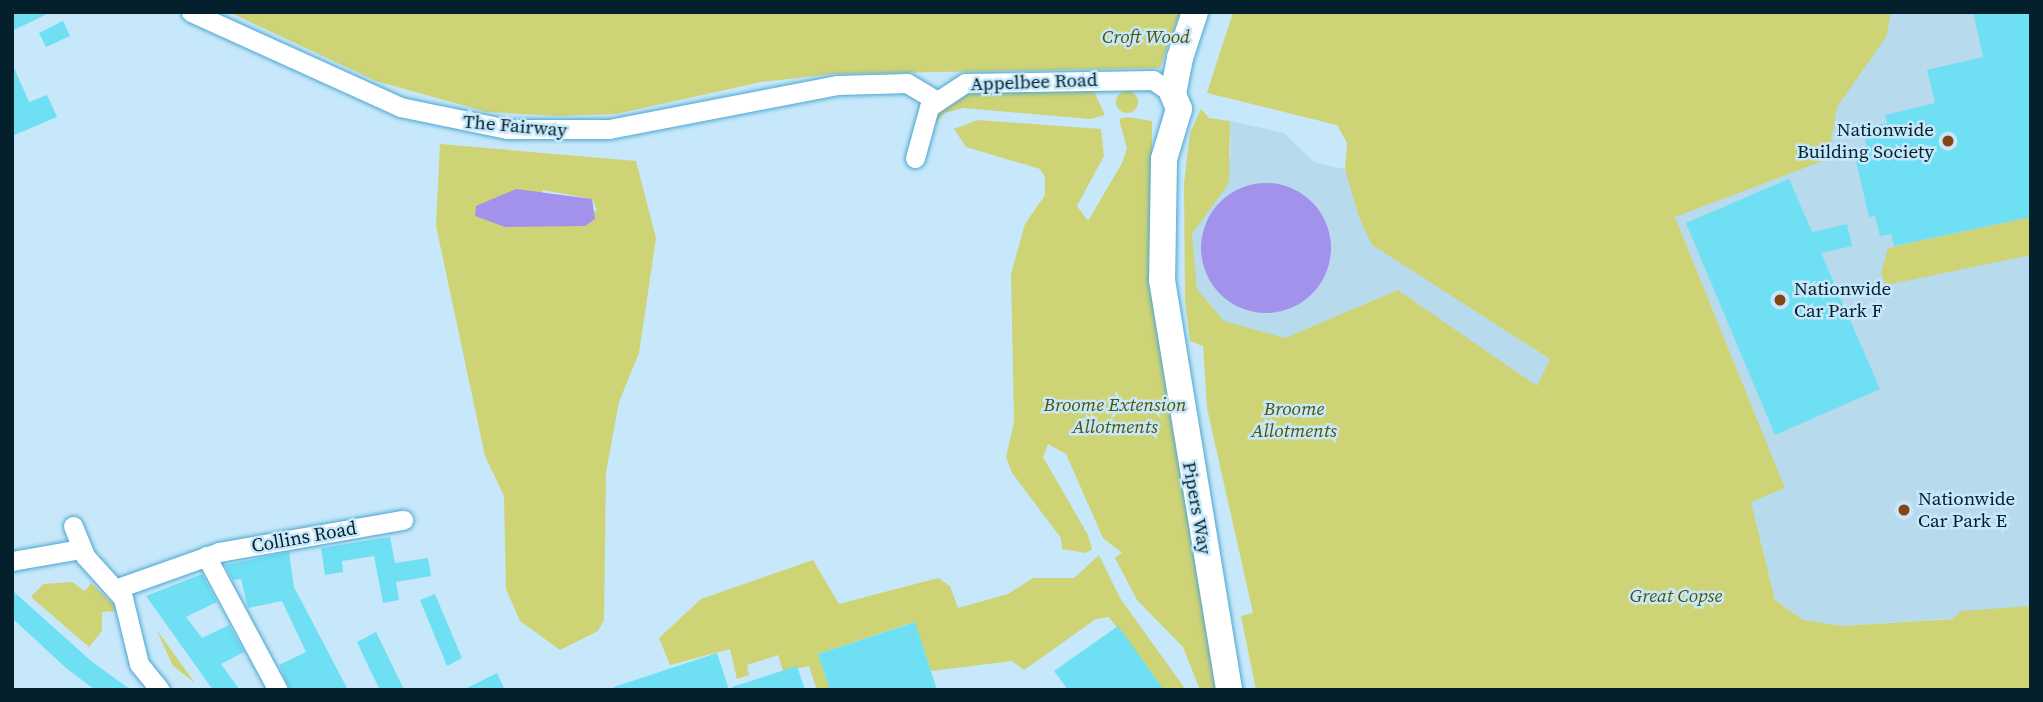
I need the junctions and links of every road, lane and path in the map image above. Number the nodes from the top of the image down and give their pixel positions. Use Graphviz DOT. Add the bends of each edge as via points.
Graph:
graph roads {
  1 [pos="191,12"];
  2 [pos="1195,12"];
  3 [pos="1174,94"];
  4 [pos="935,100"];
  5 [pos="915,158"];
  6 [pos="403,520"];
  7 [pos="73,526"];
  8 [pos="81,549"];
  9 [pos="206,556"];
  10 [pos="12,561"];
  11 [pos="118,588"];
  12 [pos="160,690"];
  13 [pos="278,690"];
  14 [pos="1229,690"];
  1 -- 4 [label="street, The Fairway" via="400,107 507,129 609,129 838,85 907,83"];
  2 -- 3 [label="main road, Pipers Way"];
  3 -- 4 [label="street, Appelbee Road" via="1153,80 975,82"];
  3 -- 14 [label="main road, Pipers Way" via="1163,107 1166,315"];
  4 -- 5 [label="street" via="922,121"];
  6 -- 9 [label="street, Collins Road"];
  7 -- 8 [label="street"];
  8 -- 10 [label="street"];
  8 -- 11 [label="street"];
  9 -- 11 [label="street, Collins Road"];
  9 -- 13 [label="street"];
  11 -- 12 [label="street" via="139,664"];
}
